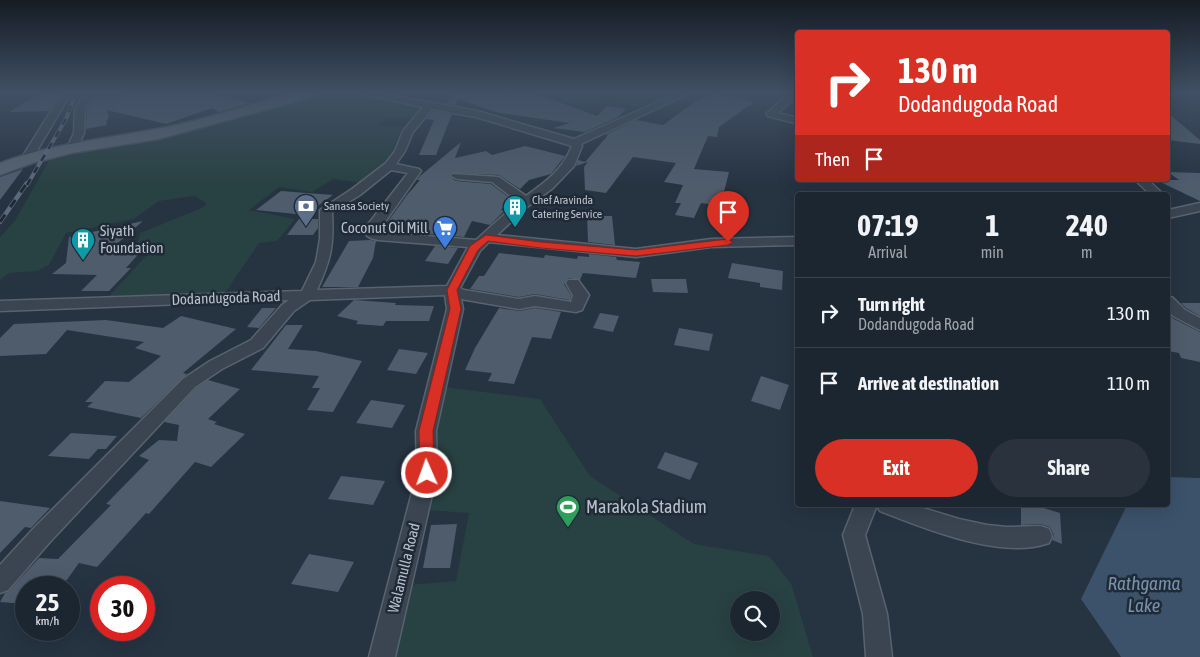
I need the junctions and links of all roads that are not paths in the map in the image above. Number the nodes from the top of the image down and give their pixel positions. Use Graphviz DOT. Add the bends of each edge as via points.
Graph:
graph roads {
  1 [pos="48,124"];
  2 [pos="79,124"];
  3 [pos="197,124"];
  4 [pos="414,124"];
  5 [pos="510,124"];
  6 [pos="618,124"];
  7 [pos="575,143"];
  8 [pos="72,148"];
  9 [pos="27,159"];
  10 [pos="388,166"];
  11 [pos="0,169"];
  12 [pos="457,176"];
  13 [pos="1143,182"];
  14 [pos="1155,192"];
  15 [pos="527,202"];
  16 [pos="1200,208"];
  17 [pos="1173,213"];
  18 [pos="482,241"];
  19 [pos="795,241"];
  20 [pos="573,283"];
  21 [pos="452,290"];
  22 [pos="308,294"];
  23 [pos="1170,303"];
  24 [pos="0,306"];
  25 [pos="1200,324"];
  26 [pos="865,507"];
  27 [pos="893,507"];
  28 [pos="1041,536"];
  29 [pos="0,582"];
  30 [pos="382,657"];
  31 [pos="879,657"];
  1 -- 9 [label="street"];
  2 -- 8 [label="street" via="79,134"];
  3 -- 8 [label="main road" via="159,134"];
  4 -- 10 [label="street"];
  5 -- 7 [label="street"];
  6 -- 7 [label="street"];
  7 -- 15 [label="street" via="577,146 570,164"];
  8 -- 9 [label="main road"];
  9 -- 11 [label="main road"];
  10 -- 18 [label="street" via="416,171 371,230 372,234"];
  10 -- 22 [label="street" via="356,192 326,210 327,239 323,262"];
  12 -- 15 [label="street" via="494,178"];
  13 -- 14 [label="street"];
  15 -- 18 [label="street"];
  16 -- 17 [label="street"];
  18 -- 19 [label="street" via="636,253 711,243"];
  18 -- 21 [label="street" via="474,248"];
  20 -- 21 [label="street, Dodandugoda Road" via="581,295 576,307 534,301 519,304"];
  21 -- 22 [label="street, Dodandugoda Road"];
  21 -- 30 [label="street, Walamulla Road" via="455,309 426,431 427,473"];
  22 -- 24 [label="street, Dodandugoda Road"];
  22 -- 29 [label="street" via="288,308 257,344 216,365 189,384"];
  23 -- 25 [label="street" via="1179,313"];
  26 -- 31 [label="street" via="854,535 875,614"];
  27 -- 28 [label="street" via="969,531 1003,537"];
}
